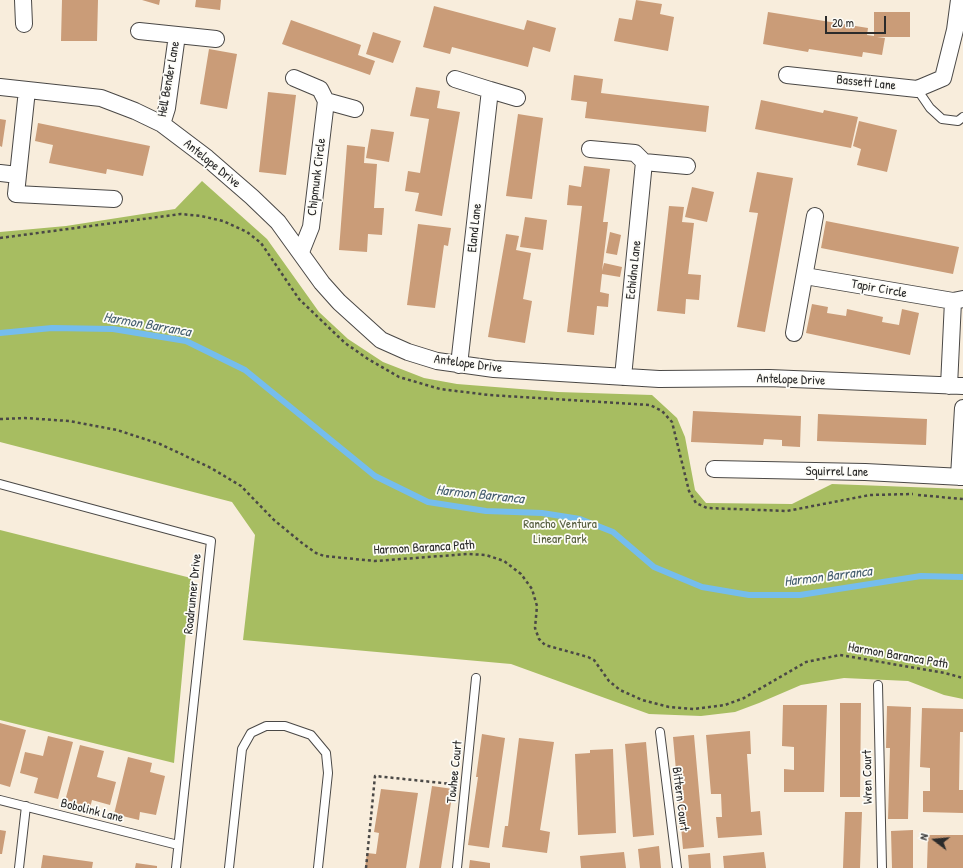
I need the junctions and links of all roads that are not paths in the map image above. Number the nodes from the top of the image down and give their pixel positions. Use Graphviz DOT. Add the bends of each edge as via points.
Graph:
graph roads {
  1 [pos="19,0"];
  2 [pos="959,0"];
  3 [pos="24,24"];
  4 [pos="139,31"];
  5 [pos="959,34"];
  6 [pos="177,35"];
  7 [pos="216,39"];
  8 [pos="787,75"];
  9 [pos="294,78"];
  10 [pos="455,79"];
  11 [pos="0,87"];
  12 [pos="917,89"];
  13 [pos="27,90"];
  14 [pos="490,90"];
  15 [pos="517,98"];
  16 [pos="326,101"];
  17 [pos="355,109"];
  18 [pos="963,118"];
  19 [pos="162,124"];
  20 [pos="590,149"];
  21 [pos="644,162"];
  22 [pos="687,166"];
  23 [pos="0,173"];
  24 [pos="18,174"];
  25 [pos="114,199"];
  26 [pos="815,216"];
  27 [pos="301,252"];
  28 [pos="805,276"];
  29 [pos="958,300"];
  30 [pos="794,333"];
  31 [pos="459,365"];
  32 [pos="623,377"];
  33 [pos="956,386"];
  34 [pos="963,408"];
  35 [pos="714,469"];
  36 [pos="961,477"];
  37 [pos="0,484"];
  38 [pos="476,678"];
  39 [pos="878,685"];
  40 [pos="660,732"];
  41 [pos="0,800"];
  42 [pos="26,806"];
  43 [pos="178,845"];
  44 [pos="19,868"];
  45 [pos="176,868"];
  46 [pos="229,868"];
  47 [pos="318,868"];
  48 [pos="457,868"];
  49 [pos="677,868"];
  50 [pos="882,868"];
  1 -- 3 [label="street"];
  2 -- 5 [label="street"];
  4 -- 6 [label="street, Hell Bender Lane"];
  5 -- 12 [label="street, Bassett Lane" via="943,78"];
  6 -- 7 [label="street, Hell Bender Lane"];
  6 -- 19 [label="street, Hell Bender Lane" via="167,108"];
  8 -- 12 [label="street, Bassett Lane"];
  9 -- 16 [label="street" via="320,89"];
  10 -- 14 [label="street"];
  11 -- 13 [label="street, Antelope Drive"];
  12 -- 18 [label="lane" via="930,108 942,119 958,121"];
  13 -- 19 [label="street, Antelope Drive" via="101,98"];
  13 -- 24 [label="street"];
  14 -- 15 [label="street"];
  14 -- 31 [label="street, Eland Lane"];
  16 -- 17 [label="street"];
  16 -- 27 [label="street, Chipmunk Circle" via="311,227"];
  19 -- 27 [label="street, Antelope Drive" via="252,197 278,222"];
  20 -- 21 [label="street" via="635,153"];
  21 -- 22 [label="street"];
  21 -- 32 [label="street, Echidna Lane"];
  23 -- 24 [label="street"];
  24 -- 25 [label="street" via="16,194"];
  26 -- 28 [label="street"];
  27 -- 31 [label="street, Antelope Drive" via="322,283 339,302 381,340 408,352"];
  28 -- 29 [label="street, Tapir Circle"];
  28 -- 30 [label="street"];
  29 -- 33 [label="street, Tapir Circle"];
  31 -- 32 [label="street, Antelope Drive"];
  32 -- 33 [label="street, Antelope Drive" via="769,378"];
  34 -- 36 [label="street, Squirrel Lane"];
  35 -- 36 [label="street, Squirrel Lane"];
  37 -- 43 [label="lane, Roadrunner Drive" via="211,541"];
  38 -- 48 [label="lane, Towhee Court"];
  39 -- 50 [label="lane, Wren Court"];
  40 -- 49 [label="lane, Bittern Court"];
  41 -- 42 [label="lane, Bobolink Lane"];
  42 -- 43 [label="lane, Bobolink Lane"];
  42 -- 44 [label="lane"];
  43 -- 45 [label="lane, Roadrunner Drive"];
  46 -- 47 [label="lane" via="242,749 251,733 266,726 285,726 311,735 326,753 328,773"];
}
